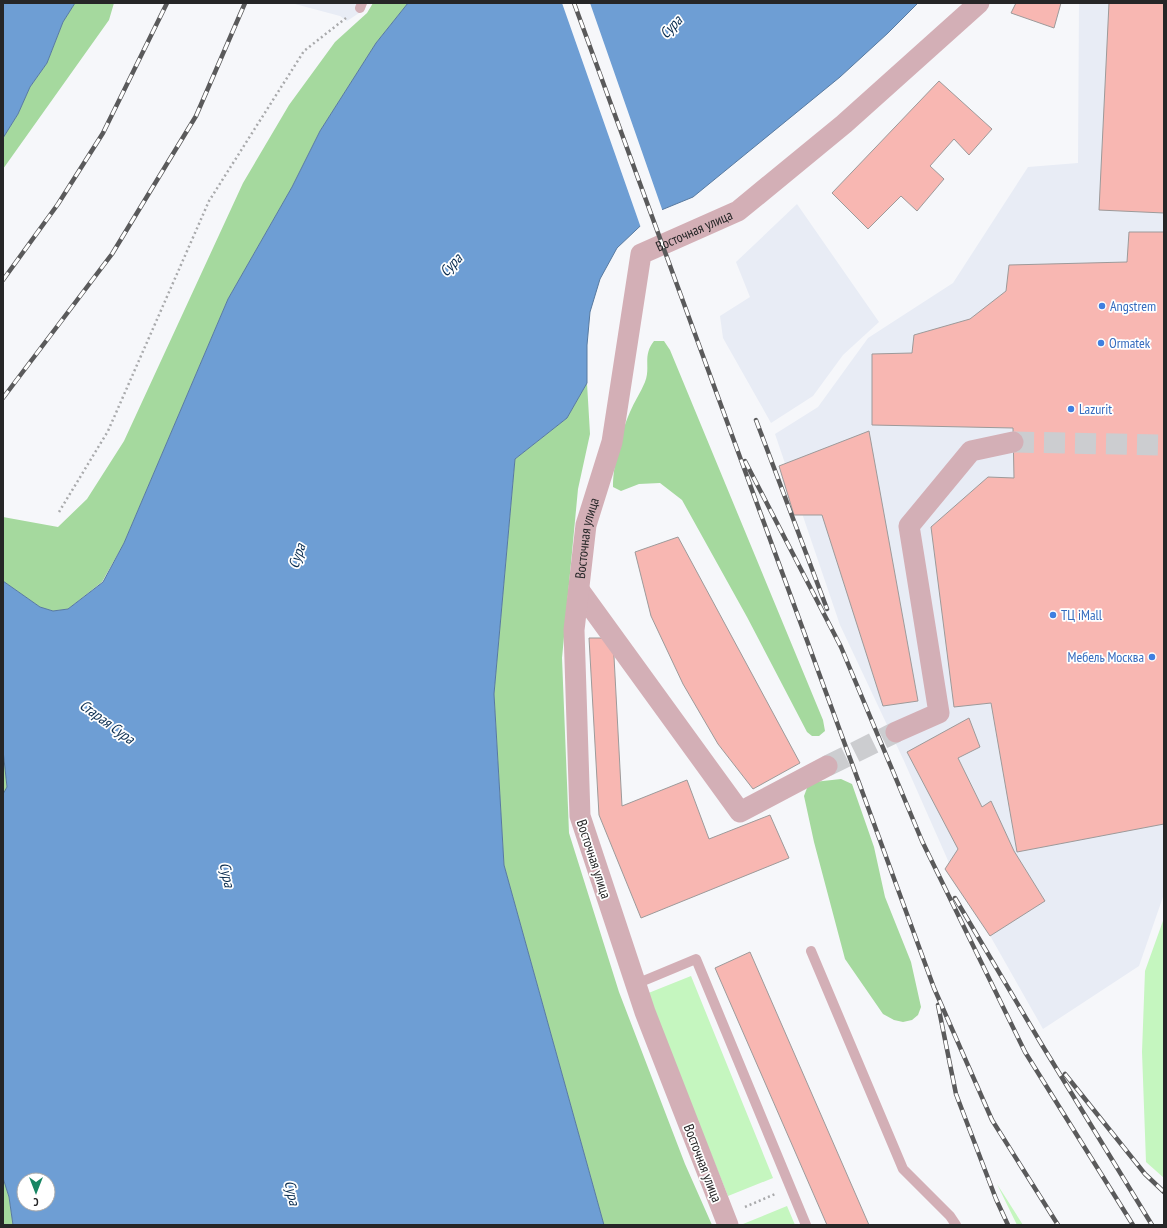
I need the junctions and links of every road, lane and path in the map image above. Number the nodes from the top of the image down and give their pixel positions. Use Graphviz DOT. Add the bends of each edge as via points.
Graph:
graph roads {
  1 [pos="979,3"];
  2 [pos="361,5"];
  3 [pos="1013,442"];
  4 [pos="59,512"];
  5 [pos="579,590"];
  6 [pos="896,732"];
  7 [pos="827,766"];
  8 [pos="811,951"];
  9 [pos="636,984"];
  10 [pos="790,1188"];
  11 [pos="726,1221"];
  12 [pos="806,1225"];
  13 [pos="956,1225"];
  1 -- 5 [label="street, Восточная улица" via="844,124 738,211 641,254 612,442 586,525"];
  2 -- 4 [label="path" via="304,51 209,201 108,431"];
  3 -- 6 [label="street" via="971,450 908,526 939,713"];
  5 -- 7 [label="street" via="740,812"];
  5 -- 9 [label="street, Восточная улица" via="574,630 580,816"];
  8 -- 13 [label="lane" via="903,1169"];
  9 -- 10 [label="lane" via="696,959"];
  9 -- 11 [label="street, Восточная улица"];
  10 -- 11 [label="path"];
  10 -- 12 [label="lane"];
}
